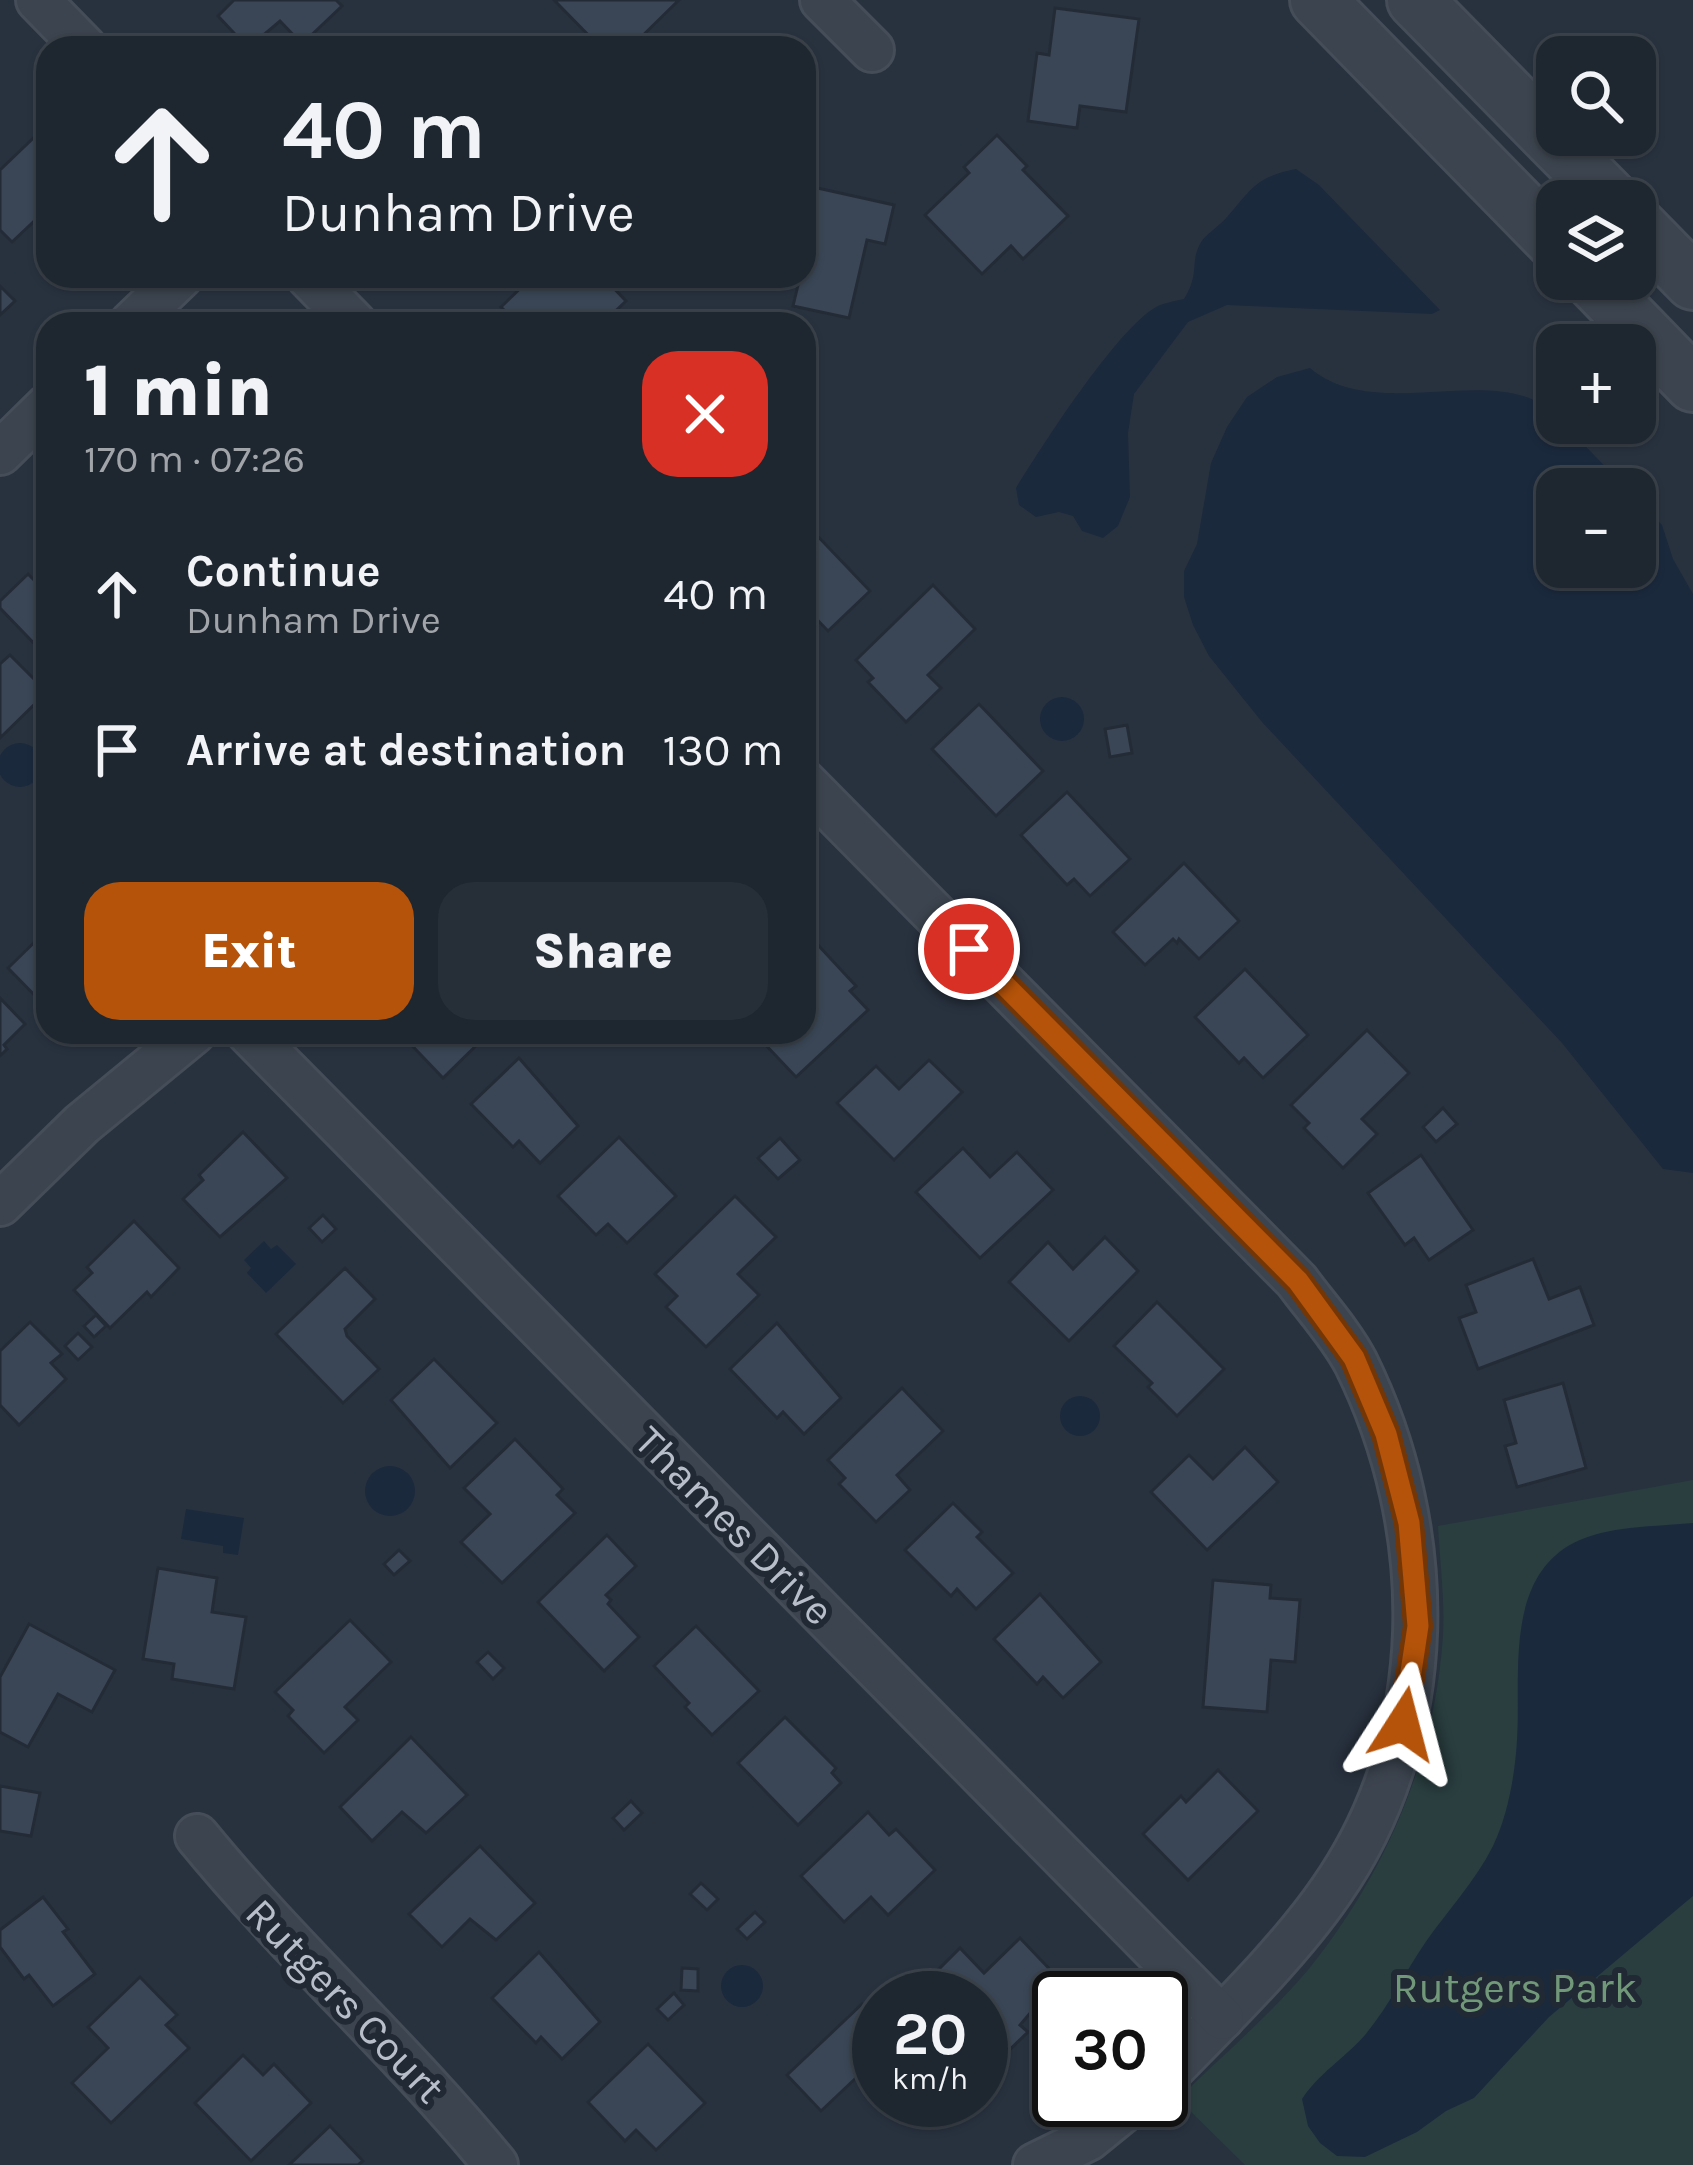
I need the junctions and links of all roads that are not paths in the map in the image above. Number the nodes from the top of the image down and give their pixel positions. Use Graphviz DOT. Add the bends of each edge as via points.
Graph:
graph roads {
  1 [pos="38,0"];
  2 [pos="822,0"];
  3 [pos="1318,0"];
  4 [pos="1415,0"];
  5 [pos="73,36"];
  6 [pos="872,50"];
  7 [pos="1592,180"];
  8 [pos="1536,223"];
  9 [pos="1656,244"];
  10 [pos="1693,282"];
  11 [pos="168,288"];
  12 [pos="320,288"];
  13 [pos="1611,300"];
  14 [pos="144,312"];
  15 [pos="343,312"];
  16 [pos="1693,384"];
  17 [pos="36,418"];
  18 [pos="0,453"];
  19 [pos="816,794"];
  20 [pos="179,1044"];
  21 [pos="260,1044"];
  22 [pos="0,1204"];
  23 [pos="197,1836"];
  24 [pos="1222,2018"];
  25 [pos="1188,2053"];
  26 [pos="1103,2127"];
  27 [pos="496,2165"];
  28 [pos="1035,2165"];
  1 -- 5 [label="street"];
  2 -- 6 [label="street"];
  3 -- 8 [label="street"];
  4 -- 7 [label="street"];
  9 -- 10 [label="street"];
  11 -- 14 [label="street"];
  12 -- 15 [label="street"];
  13 -- 16 [label="street"];
  17 -- 18 [label="street"];
  19 -- 24 [label="street" via="1298,1281 1354,1358 1386,1434 1409,1523 1418,1626 1383,1799 1331,1891"];
  20 -- 22 [label="street"];
  21 -- 24 [label="street, Thames Drive"];
  23 -- 27 [label="street, Rutgers Court"];
  24 -- 25 [label="street"];
  26 -- 28 [label="street"];
}
